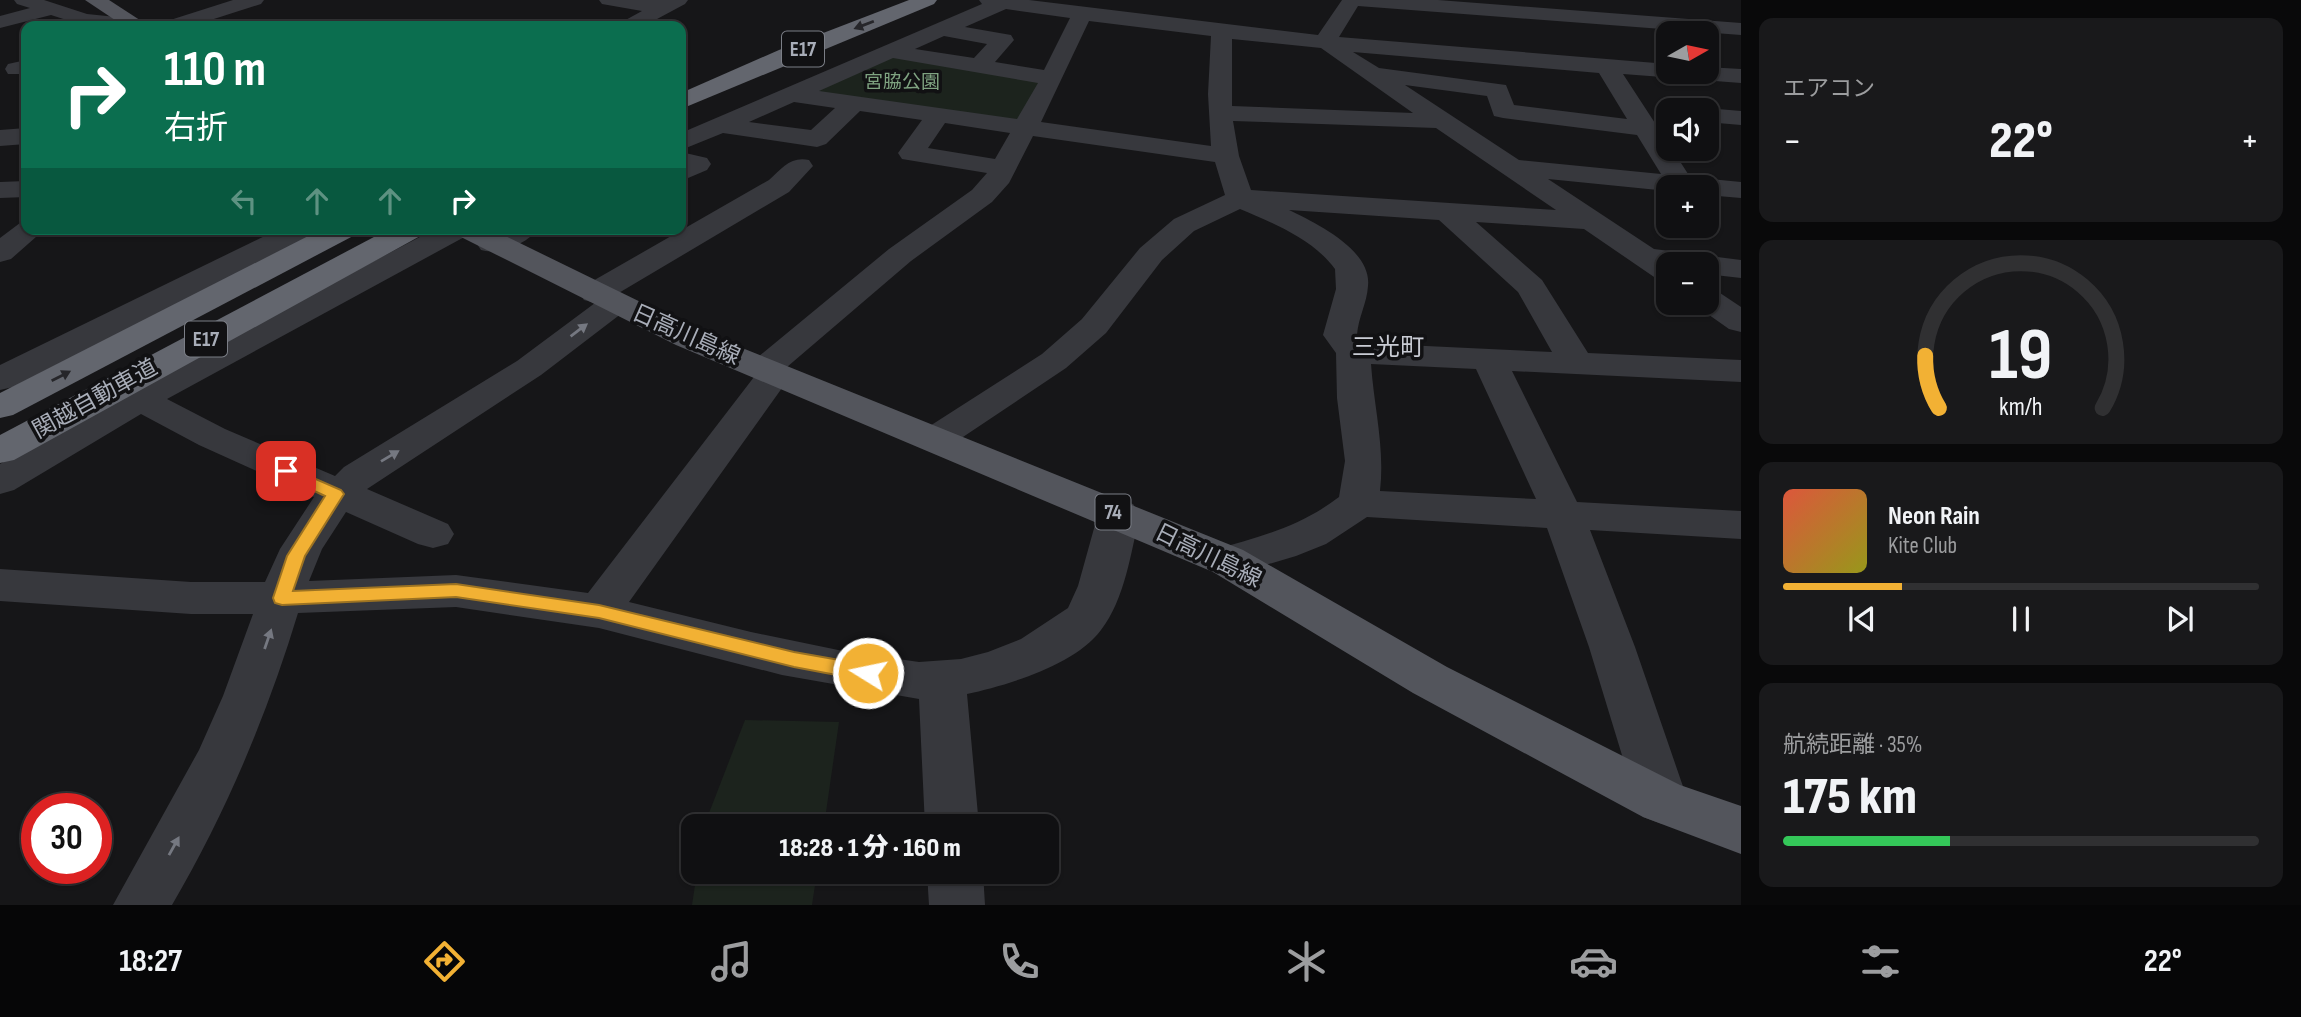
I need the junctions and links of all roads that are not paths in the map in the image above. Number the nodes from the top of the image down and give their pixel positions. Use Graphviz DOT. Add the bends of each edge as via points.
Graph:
graph roads {
  1 [pos="24,0"];
  2 [pos="254,0"];
  3 [pos="609,0"];
  4 [pos="872,0"];
  5 [pos="927,0"];
  6 [pos="1352,0"];
  7 [pos="1358,0"];
  8 [pos="1000,1"];
  9 [pos="109,2"];
  10 [pos="671,4"];
  11 [pos="1165,6"];
  12 [pos="1517,6"];
  13 [pos="52,9"];
  14 [pos="837,12"];
  15 [pos="1082,14"];
  16 [pos="94,21"];
  17 [pos="131,21"];
  18 [pos="187,21"];
  19 [pos="639,21"];
  20 [pos="1134,21"];
  21 [pos="1623,21"];
  22 [pos="0,22"];
  23 [pos="940,29"];
  24 [pos="1741,29"];
  25 [pos="1222,32"];
  26 [pos="1328,43"];
  27 [pos="888,51"];
  28 [pos="1656,57"];
  29 [pos="979,66"];
  30 [pos="1607,66"];
  31 [pos="1656,70"];
  32 [pos="1719,74"];
  33 [pos="1372,75"];
  34 [pos="1741,76"];
  35 [pos="1052,78"];
  36 [pos="790,94"];
  37 [pos="686,100"];
  38 [pos="852,104"];
  39 [pos="1221,113"];
  40 [pos="1656,114"];
  41 [pos="938,116"];
  42 [pos="1719,116"];
  43 [pos="1639,118"];
  44 [pos="1741,118"];
  45 [pos="1440,121"];
  46 [pos="720,125"];
  47 [pos="1025,128"];
  48 [pos="21,136"];
  49 [pos="0,138"];
  50 [pos="686,140"];
  51 [pos="1226,156"];
  52 [pos="686,161"];
  53 [pos="800,166"];
  54 [pos="1003,168"];
  55 [pos="1513,168"];
  56 [pos="686,170"];
  57 [pos="1675,175"];
  58 [pos="1656,182"];
  59 [pos="1719,188"];
  60 [pos="21,189"];
  61 [pos="0,190"];
  62 [pos="1741,190"];
  63 [pos="1240,198"];
  64 [pos="1445,211"];
  65 [pos="1593,222"];
  66 [pos="22,235"];
  67 [pos="290,235"];
  68 [pos="333,235"];
  69 [pos="401,235"];
  70 [pos="482,235"];
  71 [pos="490,235"];
  72 [pos="0,253"];
  73 [pos="1656,265"];
  74 [pos="1719,267"];
  75 [pos="1741,269"];
  76 [pos="605,298"];
  77 [pos="1719,307"];
  78 [pos="1741,321"];
  79 [pos="1353,353"];
  80 [pos="1489,359"];
  81 [pos="1576,363"];
  82 [pos="10,368"];
  83 [pos="1741,370"];
  84 [pos="769,372"];
  85 [pos="140,399"];
  86 [pos="0,407"];
  87 [pos="934,439"];
  88 [pos="0,451"];
  89 [pos="0,481"];
  90 [pos="335,494"];
  91 [pos="1358,503"];
  92 [pos="1119,514"];
  93 [pos="1563,514"];
  94 [pos="1741,525"];
  95 [pos="433,534"];
  96 [pos="1228,561"];
  97 [pos="0,586"];
  98 [pos="282,598"];
  99 [pos="599,611"];
  100 [pos="942,680"];
  101 [pos="1662,802"];
  102 [pos="951,814"];
  103 [pos="1741,830"];
  104 [pos="956,884"];
  105 [pos="141,905"];
  106 [pos="957,905"];
  1 -- 13 [label="street"];
  2 -- 18 [label="street"];
  3 -- 10 [label="street"];
  4 -- 14 [label="highway, E17"];
  5 -- 37 [label="highway, E17, one-way"];
  6 -- 26 [label="street"];
  7 -- 12 [label="street"];
  8 -- 15 [label="street"];
  8 -- 23 [label="street"];
  9 -- 17 [label="main road"];
  10 -- 19 [label="street"];
  11 -- 20 [label="street"];
  12 -- 21 [label="street"];
  13 -- 16 [label="street"];
  13 -- 22 [label="street"];
  15 -- 20 [label="street"];
  15 -- 35 [label="street"];
  20 -- 25 [label="street"];
  21 -- 24 [label="street"];
  21 -- 28 [label="street"];
  23 -- 27 [label="street"];
  23 -- 29 [label="street" via="1003,40"];
  25 -- 26 [label="street"];
  25 -- 39 [label="street"];
  26 -- 30 [label="street"];
  26 -- 33 [label="street"];
  27 -- 29 [label="street"];
  27 -- 36 [label="street"];
  29 -- 35 [label="street"];
  30 -- 31 [label="street"];
  30 -- 43 [label="street"];
  32 -- 34 [label="street"];
  33 -- 43 [label="street" via="1498,90 1503,111"];
  33 -- 45 [label="street"];
  35 -- 47 [label="street"];
  36 -- 38 [label="street"];
  36 -- 46 [label="street"];
  38 -- 41 [label="street"];
  38 -- 46 [label="street" via="817,139"];
  39 -- 45 [label="street"];
  39 -- 51 [label="street"];
  40 -- 43 [label="street"];
  41 -- 47 [label="street"];
  41 -- 54 [label="street" via="911,153"];
  42 -- 44 [label="street"];
  43 -- 57 [label="street"];
  45 -- 55 [label="street"];
  46 -- 50 [label="street"];
  47 -- 51 [label="street"];
  47 -- 54 [label="street"];
  48 -- 49 [label="street"];
  51 -- 63 [label="street"];
  52 -- 56 [label="street" via="698,163"];
  53 -- 76 [label="street" via="779,186"];
  54 -- 84 [label="street" via="982,196 900,255"];
  55 -- 58 [label="street"];
  55 -- 65 [label="street"];
  59 -- 62 [label="street"];
  60 -- 61 [label="street"];
  63 -- 64 [label="street"];
  63 -- 79 [label="street" via="1332,246 1348,263 1354,281 1340,335"];
  63 -- 87 [label="street" via="1184,225 1151,254 1099,320 1054,361"];
  64 -- 65 [label="street"];
  64 -- 81 [label="street" via="1531,287"];
  65 -- 73 [label="street"];
  66 -- 72 [label="street"];
  67 -- 82 [label="street"];
  86 -- 68 [label="highway, 関越自動車道 / E17, one-way"];
  69 -- 88 [label="highway, 関越自動車道 / E17"];
  70 -- 85 [label="street"];
  71 -- 76 [label="main road, 日高川島線 / 74"];
  74 -- 75 [label="street"];
  76 -- 84 [label="main road, 日高川島線 / 74"];
  90 -- 76 [label="street, one-way" via="529,368"];
  77 -- 78 [label="street"];
  79 -- 80 [label="street"];
  79 -- 91 [label="street" via="1364,461"];
  80 -- 81 [label="street"];
  80 -- 93 [label="street"];
  81 -- 83 [label="street"];
  84 -- 87 [label="main road, 日高川島線 / 74"];
  84 -- 99 [label="street"];
  85 -- 89 [label="street"];
  85 -- 90 [label="street"];
  87 -- 92 [label="main road, 日高川島線 / 74"];
  90 -- 95 [label="street"];
  90 -- 98 [label="street" via="296,556"];
  91 -- 93 [label="street"];
  91 -- 96 [label="street" via="1301,541"];
  92 -- 96 [label="main road, 日高川島線 / 74"];
  92 -- 100 [label="street" via="1086,618 1056,642 978,674"];
  93 -- 94 [label="street"];
  93 -- 101 [label="street"];
  96 -- 101 [label="main road, 日高川島線 / 74" via="1430,680"];
  97 -- 98 [label="street" via="191,598"];
  98 -- 99 [label="street" via="456,591"];
  105 -- 98 [label="street, one-way" via="209,783 248,695"];
  99 -- 100 [label="street" via="794,660 892,677"];
  100 -- 102 [label="street"];
  101 -- 103 [label="main road, 日高川島線 / 74"];
  104 -- 106 [label="street"];
}
